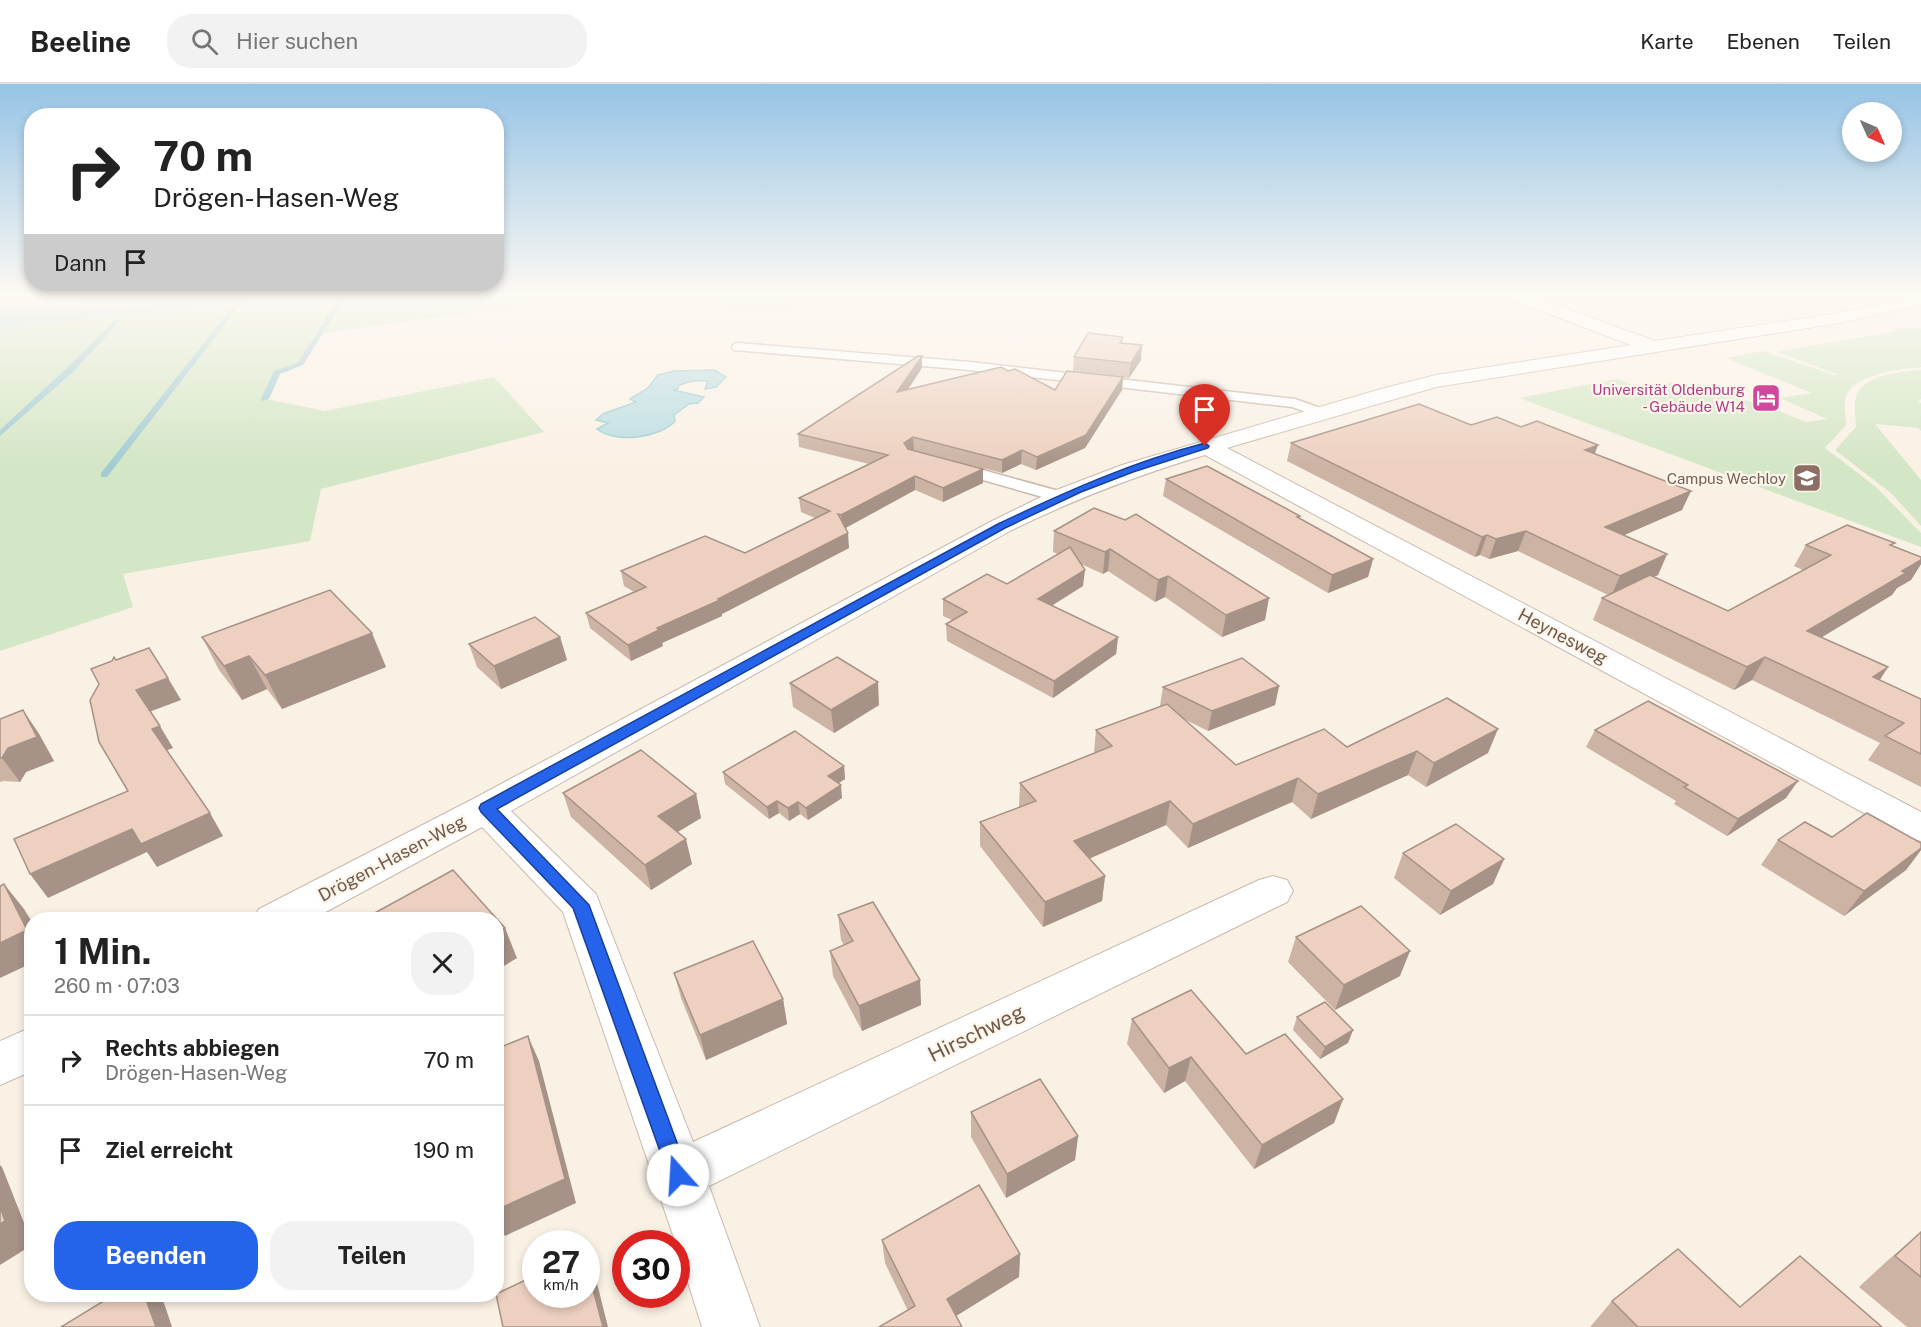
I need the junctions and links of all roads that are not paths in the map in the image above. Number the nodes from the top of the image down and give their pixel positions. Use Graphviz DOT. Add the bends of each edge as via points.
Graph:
graph roads {
  1 [pos="787,351"];
  2 [pos="1629,351"];
  3 [pos="1318,412"];
  4 [pos="1205,446"];
  5 [pos="937,462"];
  6 [pos="1060,497"];
  7 [pos="486,808"];
  8 [pos="1921,828"];
  9 [pos="1273,891"];
  10 [pos="289,912"];
  11 [pos="24,1051"];
  12 [pos="0,1064"];
  13 [pos="678,1175"];
  14 [pos="730,1327"];
  1 -- 3 [label="lane" via="970,366 1295,403"];
  2 -- 3 [label="street, Drögen-Hasen-Weg" via="1436,381"];
  3 -- 4 [label="street, Drögen-Hasen-Weg"];
  4 -- 6 [label="street, Drögen-Hasen-Weg"];
  4 -- 8 [label="street, Heynesweg"];
  5 -- 6 [label="lane"];
  6 -- 7 [label="street, Drögen-Hasen-Weg"];
  7 -- 10 [label="street, Drögen-Hasen-Weg"];
  7 -- 13 [label="street" via="581,905"];
  9 -- 13 [label="street, Hirschweg"];
  11 -- 12 [label="street"];
  13 -- 14 [label="street"];
}
